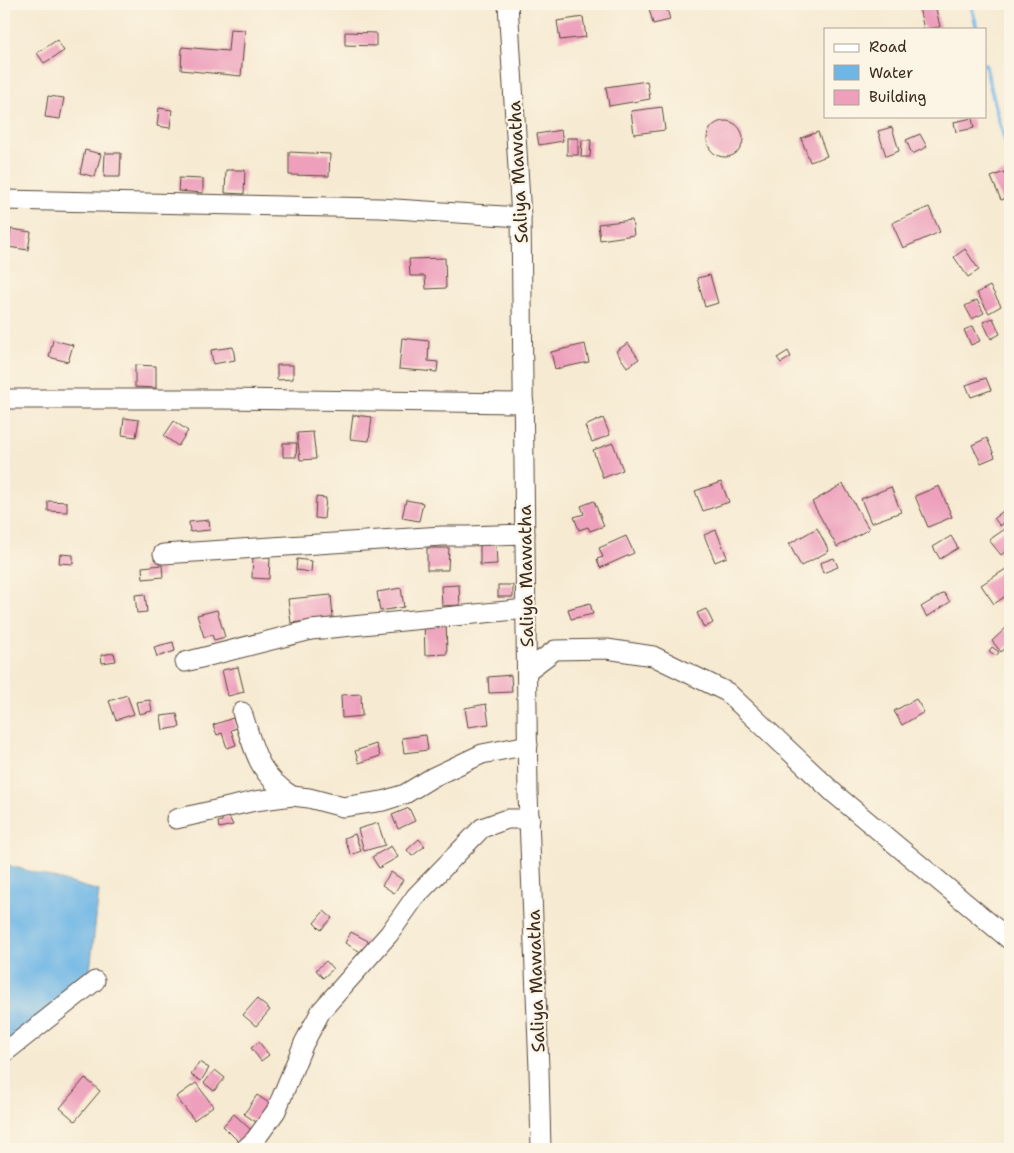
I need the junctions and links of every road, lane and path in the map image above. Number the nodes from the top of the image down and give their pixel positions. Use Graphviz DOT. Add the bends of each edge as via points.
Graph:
graph roads {
  1 [pos="508,4"];
  2 [pos="4,200"];
  3 [pos="521,217"];
  4 [pos="4,399"];
  5 [pos="524,403"];
  6 [pos="525,534"];
  7 [pos="163,554"];
  8 [pos="526,609"];
  9 [pos="185,662"];
  10 [pos="527,671"];
  11 [pos="242,712"];
  12 [pos="528,745"];
  13 [pos="292,796"];
  14 [pos="176,819"];
  15 [pos="530,819"];
  16 [pos="1010,940"];
  17 [pos="95,980"];
  18 [pos="4,1053"];
  19 [pos="245,1149"];
  20 [pos="541,1149"];
  1 -- 3 [label="street, Saliya Mawatha"];
  2 -- 3 [label="street" via="380,208"];
  3 -- 5 [label="street, Saliya Mawatha"];
  4 -- 5 [label="street"];
  5 -- 6 [label="street, Saliya Mawatha"];
  6 -- 7 [label="street" via="442,536"];
  6 -- 8 [label="street, Saliya Mawatha"];
  8 -- 9 [label="street" via="311,630"];
  8 -- 10 [label="street, Saliya Mawatha"];
  10 -- 12 [label="street, Saliya Mawatha"];
  10 -- 16 [label="street" via="555,650 608,649 653,656 727,692 836,795"];
  11 -- 13 [label="street" via="258,762 278,787"];
  12 -- 13 [label="street" via="482,754 432,777 406,794 383,802 343,807"];
  12 -- 15 [label="street, Saliya Mawatha"];
  13 -- 14 [label="street"];
  15 -- 19 [label="street" via="507,819 482,828 416,896 389,934 322,1011 304,1043 276,1111"];
  15 -- 20 [label="street, Saliya Mawatha"];
  17 -- 18 [label="street"];
}
